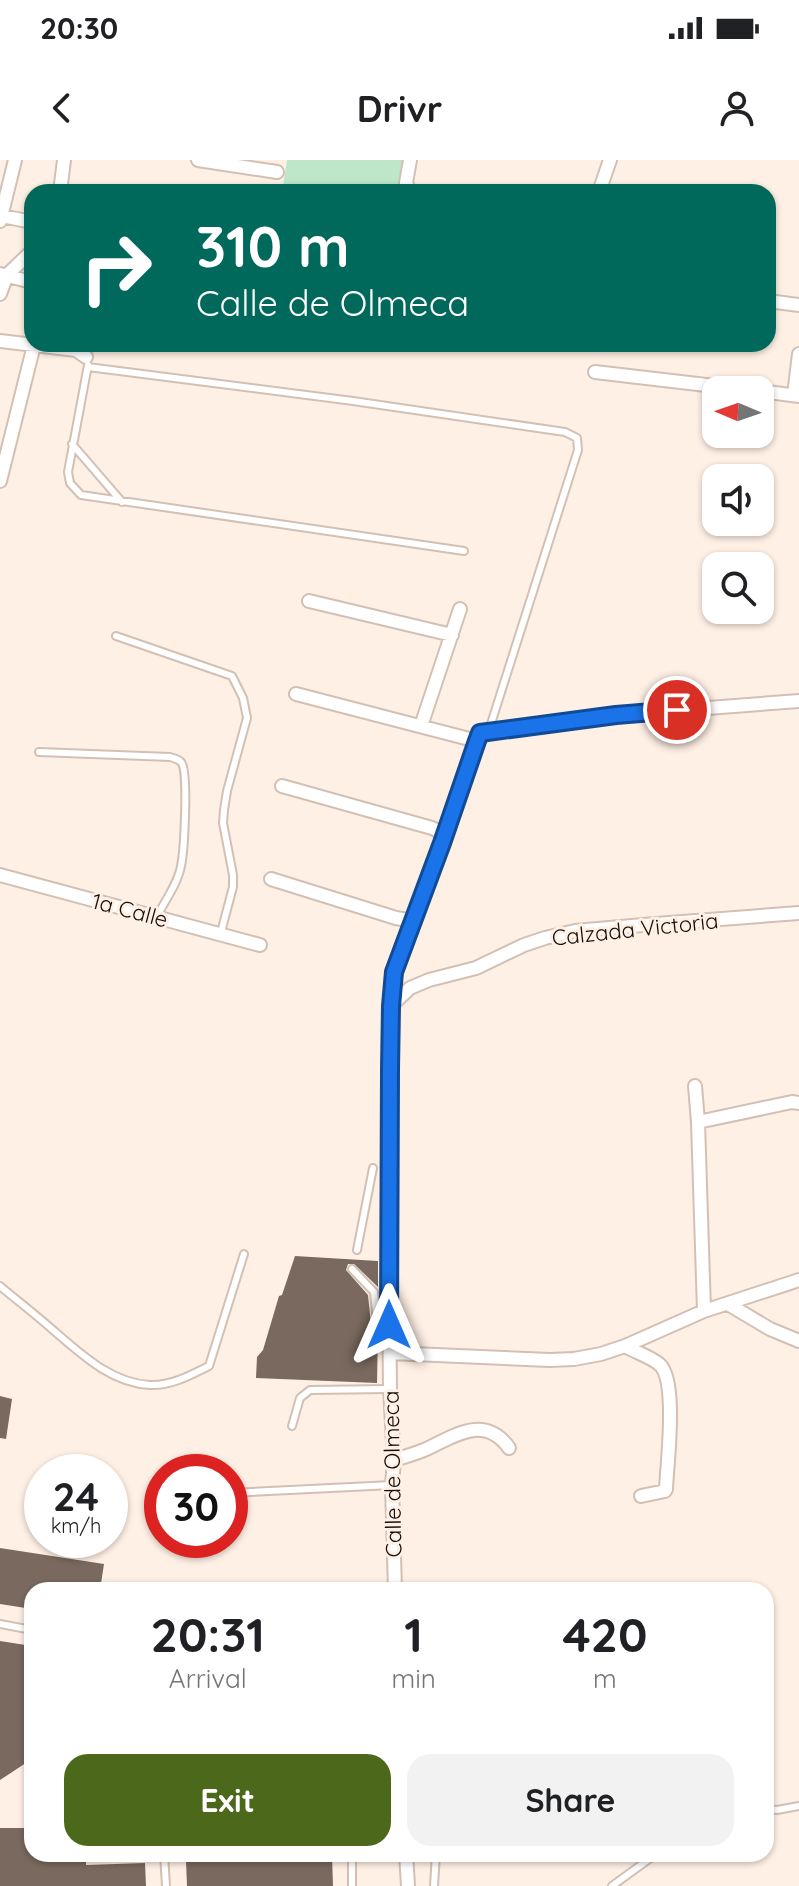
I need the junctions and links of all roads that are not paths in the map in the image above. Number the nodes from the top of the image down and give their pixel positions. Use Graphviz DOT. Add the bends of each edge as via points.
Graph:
graph roads {
  1 [pos="15,160"];
  2 [pos="64,160"];
  3 [pos="198,160"];
  4 [pos="410,160"];
  5 [pos="610,160"];
  6 [pos="277,172"];
  7 [pos="61,184"];
  8 [pos="406,184"];
  9 [pos="602,184"];
  10 [pos="1,218"];
  11 [pos="24,221"];
  12 [pos="24,257"];
  13 [pos="3,274"];
  14 [pos="24,280"];
  15 [pos="0,294"];
  16 [pos="776,302"];
  17 [pos="799,305"];
  18 [pos="0,341"];
  19 [pos="24,344"];
  20 [pos="32,352"];
  21 [pos="799,354"];
  22 [pos="87,356"];
  23 [pos="595,372"];
  24 [pos="702,385"];
  25 [pos="774,393"];
  26 [pos="796,396"];
  27 [pos="72,444"];
  28 [pos="0,481"];
  29 [pos="123,502"];
  30 [pos="464,551"];
  31 [pos="309,601"];
  32 [pos="460,609"];
  33 [pos="452,635"];
  34 [pos="116,636"];
  35 [pos="296,694"];
  36 [pos="799,701"];
  37 [pos="421,726"];
  38 [pos="489,732"];
  39 [pos="477,741"];
  40 [pos="39,752"];
  41 [pos="282,786"];
  42 [pos="438,831"];
  43 [pos="0,875"];
  44 [pos="271,879"];
  45 [pos="799,913"];
  46 [pos="157,916"];
  47 [pos="413,921"];
  48 [pos="220,936"];
  49 [pos="260,945"];
  50 [pos="391,1006"];
  51 [pos="695,1086"];
  52 [pos="799,1103"];
  53 [pos="698,1122"];
  54 [pos="373,1168"];
  55 [pos="368,1195"];
  56 [pos="388,1196"];
  57 [pos="357,1250"];
  58 [pos="244,1254"];
  59 [pos="352,1269"];
  60 [pos="799,1280"];
  61 [pos="0,1286"];
  62 [pos="728,1304"];
  63 [pos="704,1311"];
  64 [pos="389,1325"];
  65 [pos="799,1341"];
  66 [pos="625,1346"];
  67 [pos="390,1353"];
  68 [pos="390,1389"];
  69 [pos="292,1426"];
  70 [pos="509,1448"];
  71 [pos="394,1460"];
  72 [pos="392,1485"];
  73 [pos="248,1492"];
  74 [pos="641,1496"];
  75 [pos="395,1582"];
  76 [pos="0,1624"];
  77 [pos="24,1628"];
  78 [pos="799,1806"];
  79 [pos="774,1810"];
  80 [pos="164,1862"];
  81 [pos="352,1862"];
  82 [pos="406,1862"];
  83 [pos="436,1862"];
  84 [pos="645,1862"];
  85 [pos="166,1886"];
  86 [pos="352,1886"];
  87 [pos="408,1886"];
  88 [pos="434,1886"];
  89 [pos="612,1886"];
  1 -- 10 [label="street"];
  2 -- 7 [label="street"];
  3 -- 6 [label="street"];
  4 -- 8 [label="street"];
  5 -- 9 [label="street"];
  10 -- 11 [label="street"];
  12 -- 13 [label="street"];
  13 -- 14 [label="street"];
  13 -- 15 [label="street"];
  16 -- 17 [label="street"];
  18 -- 19 [label="street"];
  20 -- 28 [label="street"];
  21 -- 26 [label="street"];
  22 -- 27 [label="lane"];
  22 -- 38 [label="lane" via="577,438 578,450"];
  23 -- 24 [label="street"];
  25 -- 26 [label="street"];
  27 -- 29 [label="lane"];
  27 -- 29 [label="lane" via="68,472 73,488 87,497"];
  29 -- 30 [label="lane"];
  31 -- 33 [label="street"];
  32 -- 33 [label="street"];
  33 -- 37 [label="street"];
  34 -- 48 [label="lane" via="232,676 243,698 247,718 223,823 233,887"];
  35 -- 37 [label="street"];
  36 -- 38 [label="street" via="616,715"];
  37 -- 39 [label="street"];
  38 -- 39 [label="street" via="480,733"];
  39 -- 42 [label="street, Calle de Olmeca"];
  40 -- 46 [label="lane" via="170,757 183,765 181,869"];
  41 -- 42 [label="street"];
  42 -- 47 [label="street, Calle de Olmeca"];
  43 -- 46 [label="street, 1a Calle"];
  44 -- 47 [label="street"];
  45 -- 50 [label="street, Calzada Victoria" via="575,931 429,980 410,988"];
  46 -- 48 [label="street, 1a Calle"];
  47 -- 50 [label="street, Calle de Olmeca" via="394,972"];
  48 -- 49 [label="street, 1a Calle"];
  50 -- 56 [label="street, Calle de Olmeca"];
  51 -- 53 [label="street"];
  52 -- 53 [label="street"];
  53 -- 63 [label="street"];
  54 -- 55 [label="lane"];
  55 -- 56 [label="lane"];
  55 -- 57 [label="lane"];
  56 -- 64 [label="street, Calle de Olmeca"];
  58 -- 61 [label="lane" via="209,1366 166,1383 150,1385 109,1373"];
  59 -- 64 [label="lane" via="374,1292 377,1323"];
  60 -- 62 [label="street"];
  62 -- 63 [label="street"];
  62 -- 65 [label="street"];
  63 -- 66 [label="street"];
  64 -- 67 [label="street, Calle de Olmeca"];
  66 -- 67 [label="street" via="550,1360"];
  66 -- 74 [label="street" via="660,1365 668,1378 666,1489"];
  67 -- 68 [label="street, Calle de Olmeca"];
  68 -- 69 [label="lane" via="310,1390 300,1398"];
  68 -- 71 [label="street, Calle de Olmeca"];
  70 -- 71 [label="street" via="497,1435 470,1429"];
  71 -- 72 [label="street, Calle de Olmeca"];
  72 -- 73 [label="lane"];
  72 -- 75 [label="street, Calle de Olmeca"];
  76 -- 77 [label="lane"];
  78 -- 79 [label="lane"];
  80 -- 85 [label="lane"];
  81 -- 86 [label="lane"];
  82 -- 87 [label="street"];
  83 -- 88 [label="lane"];
  84 -- 89 [label="lane"];
}
